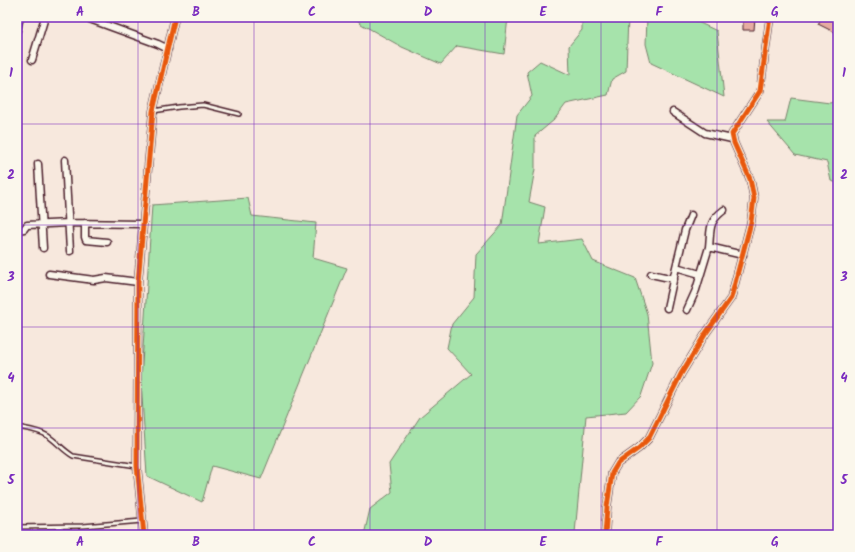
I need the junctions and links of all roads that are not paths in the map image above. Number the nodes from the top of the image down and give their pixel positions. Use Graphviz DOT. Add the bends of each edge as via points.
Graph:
graph roads {
  1 [pos="20,17"];
  2 [pos="45,17"];
  3 [pos="84,17"];
  4 [pos="175,17"];
  5 [pos="770,17"];
  6 [pos="17,30"];
  7 [pos="168,49"];
  8 [pos="32,60"];
  9 [pos="153,111"];
  10 [pos="673,112"];
  11 [pos="239,114"];
  12 [pos="732,139"];
  13 [pos="65,160"];
  14 [pos="38,164"];
  15 [pos="724,210"];
  16 [pos="692,215"];
  17 [pos="69,223"];
  18 [pos="85,223"];
  19 [pos="41,224"];
  20 [pos="142,224"];
  21 [pos="17,230"];
  22 [pos="107,242"];
  23 [pos="710,247"];
  24 [pos="43,248"];
  25 [pos="70,251"];
  26 [pos="743,255"];
  27 [pos="676,267"];
  28 [pos="49,274"];
  29 [pos="651,274"];
  30 [pos="700,274"];
  31 [pos="674,279"];
  32 [pos="138,282"];
  33 [pos="667,308"];
  34 [pos="687,310"];
  35 [pos="17,427"];
  36 [pos="137,466"];
  37 [pos="142,521"];
  38 [pos="17,528"];
  39 [pos="144,535"];
  40 [pos="605,535"];
  1 -- 6 [label="street"];
  2 -- 8 [label="street"];
  3 -- 7 [label="street"];
  4 -- 7 [label="street"];
  5 -- 12 [label="street" via="760,91 734,130"];
  7 -- 9 [label="street"];
  9 -- 11 [label="lane" via="203,105"];
  9 -- 20 [label="street"];
  10 -- 12 [label="street" via="705,133"];
  12 -- 26 [label="street" via="750,179 754,198"];
  13 -- 17 [label="street"];
  14 -- 19 [label="street"];
  15 -- 23 [label="street" via="712,222"];
  16 -- 27 [label="street" via="685,230"];
  17 -- 18 [label="street"];
  17 -- 19 [label="street"];
  17 -- 25 [label="street"];
  18 -- 20 [label="street"];
  18 -- 22 [label="street" via="86,240"];
  19 -- 21 [label="street" via="27,225 24,229"];
  19 -- 24 [label="street"];
  20 -- 32 [label="street"];
  23 -- 26 [label="street"];
  23 -- 30 [label="street"];
  26 -- 40 [label="street" via="731,298 685,368 649,438 618,463 612,473"];
  27 -- 30 [label="street"];
  27 -- 31 [label="street"];
  28 -- 32 [label="street"];
  29 -- 31 [label="street"];
  30 -- 34 [label="street"];
  31 -- 33 [label="street"];
  32 -- 36 [label="street"];
  35 -- 36 [label="lane" via="47,436 73,456"];
  36 -- 37 [label="street"];
  37 -- 38 [label="lane"];
  37 -- 39 [label="street"];
}
